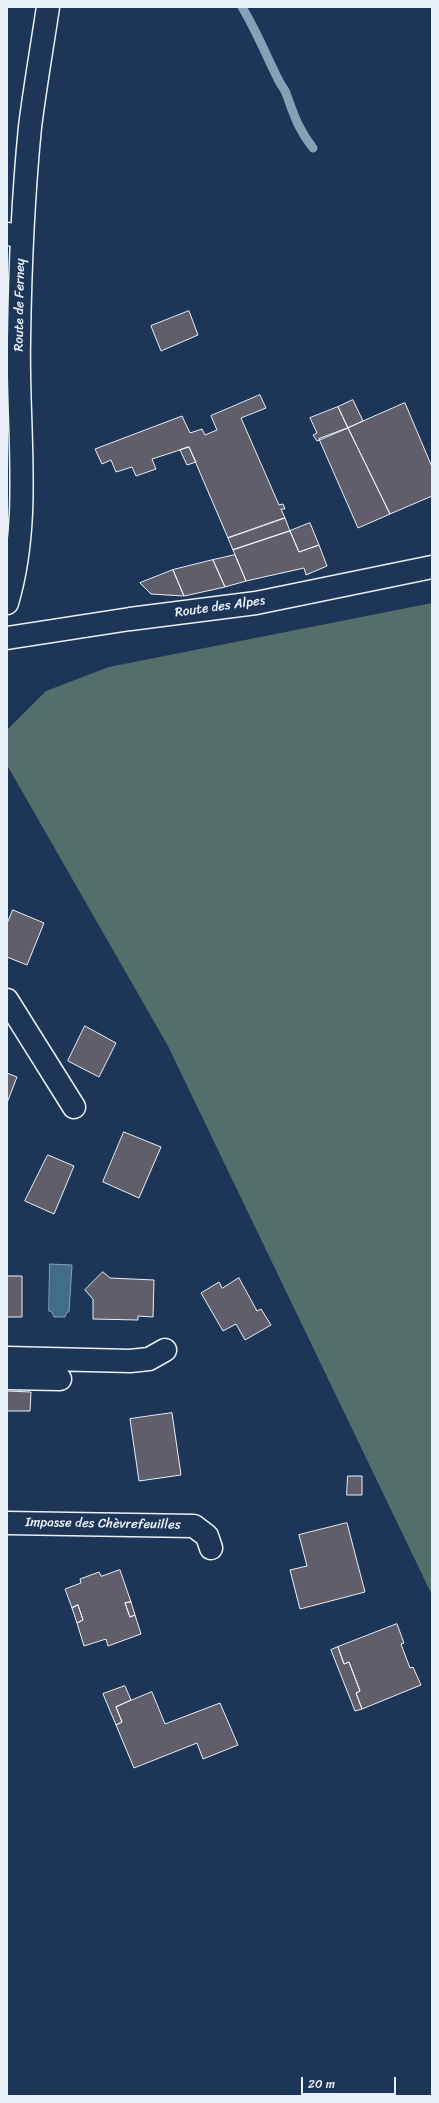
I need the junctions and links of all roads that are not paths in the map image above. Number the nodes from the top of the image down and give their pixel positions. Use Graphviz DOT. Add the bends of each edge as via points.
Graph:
graph roads {
  1 [pos="48,7"];
  2 [pos="14,235"];
  3 [pos="432,567"];
  4 [pos="7,603"];
  5 [pos="7,638"];
  6 [pos="7,1000"];
  7 [pos="74,1107"];
  8 [pos="165,1350"];
  9 [pos="7,1358"];
  10 [pos="7,1378"];
  11 [pos="60,1379"];
  12 [pos="7,1523"];
  13 [pos="211,1548"];
  1 -- 2 [label="street, Route de Ferney"];
  2 -- 4 [label="street, Route de Ferney" via="21,519 17,563"];
  3 -- 5 [label="street, Route des Alpes" via="256,603"];
  6 -- 7 [label="street"];
  8 -- 9 [label="street" via="149,1359 130,1360"];
  10 -- 11 [label="street"];
  12 -- 13 [label="street, Impasse des Chèvrefeuilles" via="194,1526 207,1536"];
}
